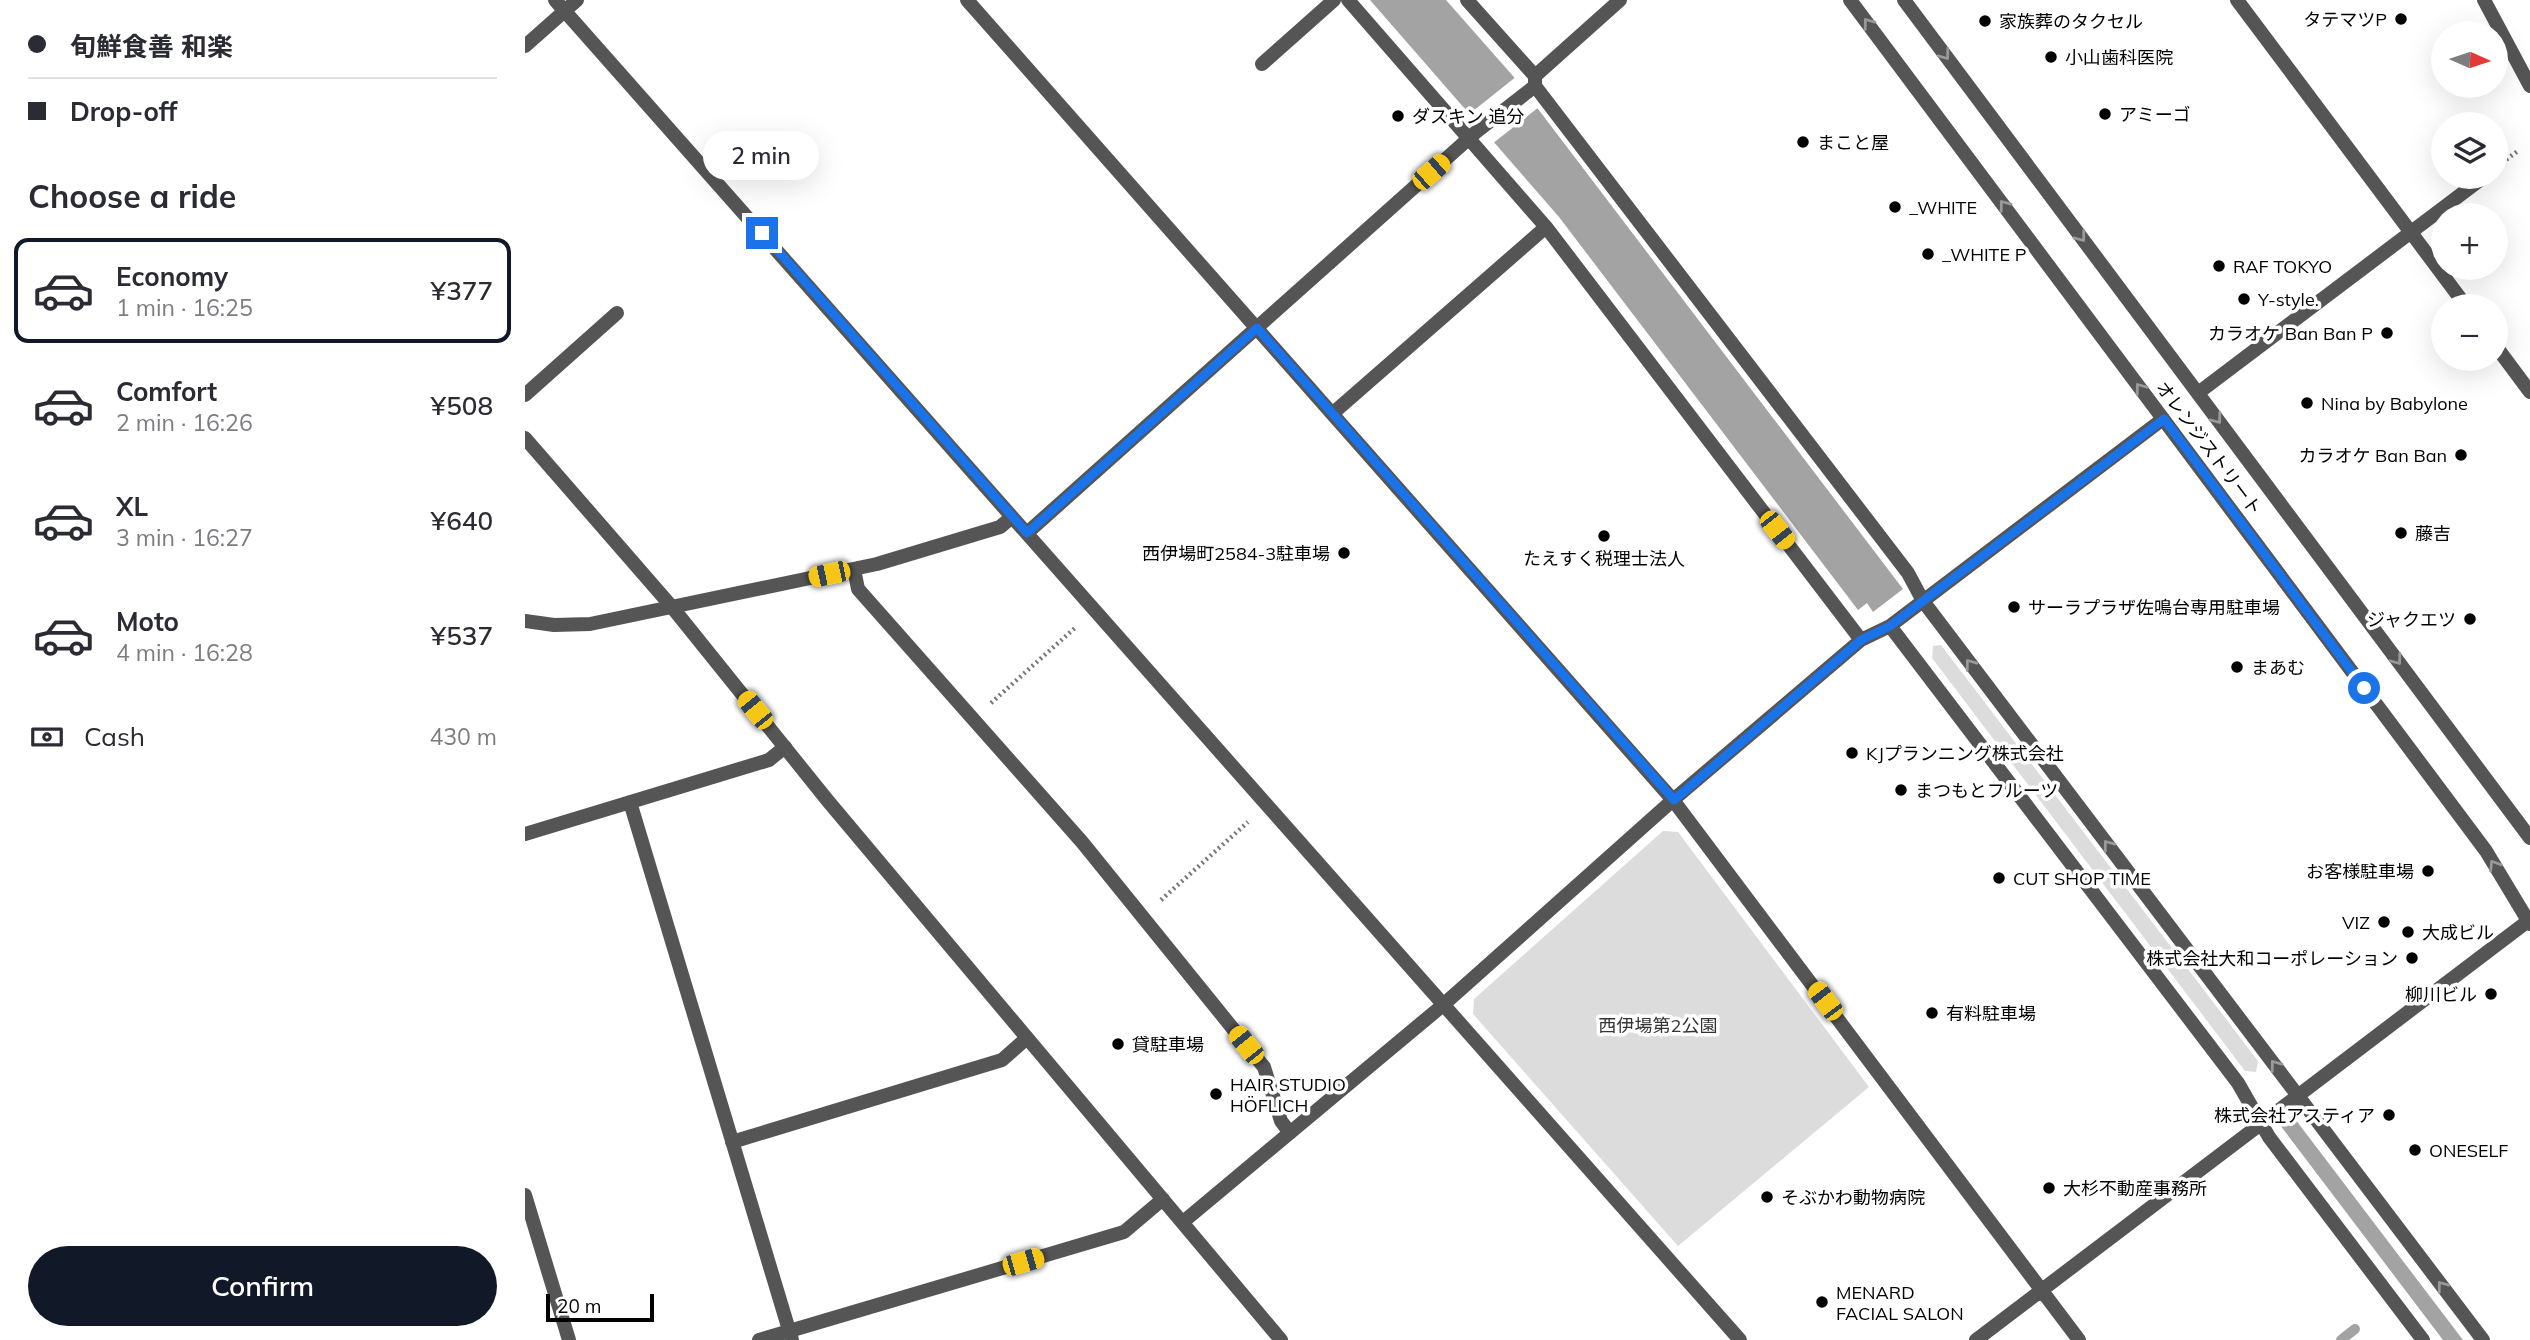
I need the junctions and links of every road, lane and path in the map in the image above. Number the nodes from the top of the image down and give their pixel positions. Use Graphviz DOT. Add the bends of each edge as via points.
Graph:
graph roads {
  1 [pos="577,0"];
  2 [pos="967,0"];
  3 [pos="1334,0"];
  4 [pos="1349,0"];
  5 [pos="1467,0"];
  6 [pos="1620,0"];
  7 [pos="1850,0"];
  8 [pos="1904,0"];
  9 [pos="2237,0"];
  10 [pos="2484,0"];
  11 [pos="560,5"];
  12 [pos="525,46"];
  13 [pos="1262,64"];
  14 [pos="1533,84"];
  15 [pos="2530,86"];
  16 [pos="1474,135"];
  17 [pos="2519,150"];
  18 [pos="2508,158"];
  19 [pos="2468,189"];
  20 [pos="1546,228"];
  21 [pos="2411,232"];
  22 [pos="2457,294"];
  23 [pos="617,313"];
  24 [pos="1257,328"];
  25 [pos="2508,362"];
  26 [pos="2530,391"];
  27 [pos="2198,393"];
  28 [pos="525,396"];
  29 [pos="1332,414"];
  30 [pos="2164,419"];
  31 [pos="525,438"];
  32 [pos="1012,517"];
  33 [pos="1027,533"];
  34 [pos="854,569"];
  35 [pos="1923,601"];
  36 [pos="672,607"];
  37 [pos="1095,610"];
  38 [pos="525,621"];
  39 [pos="1890,626"];
  40 [pos="1861,640"];
  41 [pos="973,719"];
  42 [pos="785,747"];
  43 [pos="1674,800"];
  44 [pos="630,802"];
  45 [pos="1267,806"];
  46 [pos="525,834"];
  47 [pos="2530,838"];
  48 [pos="1142,917"];
  49 [pos="2529,922"];
  50 [pos="1443,1005"];
  51 [pos="1027,1038"];
  52 [pos="2299,1097"];
  53 [pos="2262,1125"];
  54 [pos="1290,1133"];
  55 [pos="732,1142"];
  56 [pos="525,1195"];
  57 [pos="1163,1199"];
  58 [pos="1182,1222"];
  59 [pos="2042,1289"];
  60 [pos="791,1336"];
  61 [pos="569,1340"];
  62 [pos="759,1340"];
  63 [pos="1281,1340"];
  64 [pos="1739,1340"];
  65 [pos="1976,1340"];
  66 [pos="2079,1340"];
  67 [pos="2423,1340"];
  68 [pos="2483,1340"];
  1 -- 11 [label="street"];
  2 -- 24 [label="street"];
  3 -- 13 [label="street"];
  4 -- 16 [label="street"];
  5 -- 14 [label="street"];
  6 -- 14 [label="street"];
  30 -- 7 [label="street, オレンジストリート, one-way"];
  8 -- 27 [label="street, オレンジストリート, one-way"];
  9 -- 21 [label="street"];
  10 -- 15 [label="street"];
  11 -- 12 [label="street"];
  11 -- 32 [label="street"];
  14 -- 16 [label="street"];
  14 -- 35 [label="street" via="1899,562"];
  16 -- 20 [label="street"];
  16 -- 24 [label="street"];
  17 -- 18 [label="path"];
  19 -- 21 [label="street"];
  20 -- 29 [label="street"];
  20 -- 40 [label="street"];
  21 -- 22 [label="street"];
  21 -- 27 [label="street"];
  23 -- 28 [label="street"];
  24 -- 29 [label="street"];
  24 -- 33 [label="street"];
  25 -- 26 [label="street"];
  27 -- 47 [label="street, オレンジストリート, one-way"];
  29 -- 43 [label="street"];
  30 -- 35 [label="street"];
  49 -- 30 [label="street, オレンジストリート, one-way" via="2486,851"];
  31 -- 36 [label="street"];
  32 -- 33 [label="street"];
  32 -- 34 [label="street" via="1000,527"];
  33 -- 37 [label="street"];
  34 -- 36 [label="street"];
  34 -- 41 [label="street" via="858,589"];
  35 -- 39 [label="street"];
  52 -- 35 [label="street, one-way"];
  36 -- 38 [label="street" via="590,624"];
  36 -- 42 [label="street"];
  37 -- 41 [label="path"];
  37 -- 45 [label="street"];
  39 -- 40 [label="street"];
  39 -- 53 [label="street" via="2238,1083"];
  40 -- 43 [label="street"];
  41 -- 48 [label="street"];
  42 -- 44 [label="street" via="769,760"];
  42 -- 51 [label="street"];
  43 -- 50 [label="street"];
  43 -- 59 [label="street"];
  44 -- 46 [label="street"];
  44 -- 55 [label="street"];
  45 -- 48 [label="path"];
  45 -- 50 [label="street"];
  48 -- 54 [label="street" via="1264,1067 1281,1121"];
  49 -- 52 [label="street"];
  50 -- 54 [label="street"];
  50 -- 64 [label="street"];
  51 -- 55 [label="street" via="1002,1060"];
  51 -- 57 [label="street"];
  52 -- 53 [label="street"];
  68 -- 52 [label="street, one-way"];
  53 -- 59 [label="street"];
  53 -- 67 [label="street"];
  54 -- 58 [label="street"];
  55 -- 60 [label="street"];
  56 -- 61 [label="street"];
  57 -- 58 [label="street"];
  57 -- 60 [label="street" via="1125,1232"];
  58 -- 63 [label="street"];
  59 -- 65 [label="street"];
  59 -- 66 [label="street"];
  60 -- 62 [label="street"];
}
